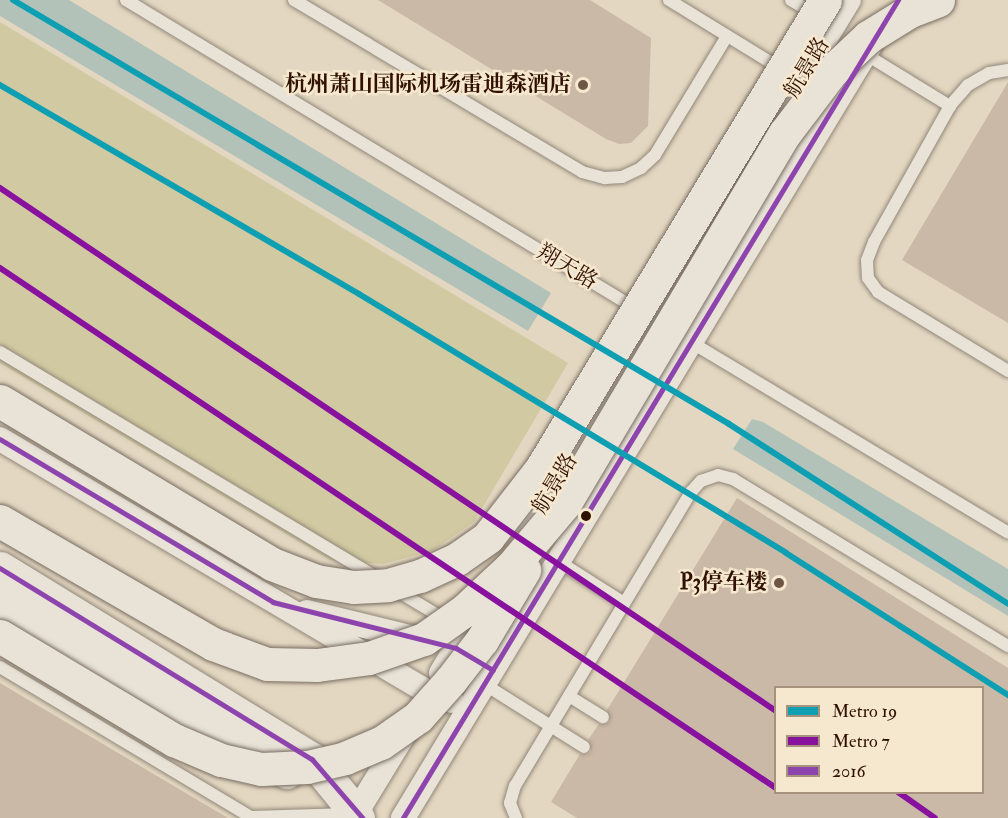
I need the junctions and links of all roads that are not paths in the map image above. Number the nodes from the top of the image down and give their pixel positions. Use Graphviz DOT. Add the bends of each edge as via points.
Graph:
graph roads {
  1 [pos="126,0"];
  2 [pos="294,0"];
  3 [pos="669,0"];
  4 [pos="791,0"];
  5 [pos="849,0"];
  6 [pos="898,0"];
  7 [pos="938,0"];
  8 [pos="829,13"];
  9 [pos="726,36"];
  10 [pos="865,54"];
  11 [pos="1008,70"];
  12 [pos="800,81"];
  13 [pos="950,106"];
  14 [pos="655,320"];
  15 [pos="691,342"];
  16 [pos="0,352"];
  17 [pos="1008,371"];
  18 [pos="0,401"];
  19 [pos="0,439"];
  20 [pos="565,503"];
  21 [pos="0,521"];
  22 [pos="1008,533"];
  23 [pos="558,561"];
  24 [pos="0,568"];
  25 [pos="0,601"];
  26 [pos="273,602"];
  27 [pos="624,603"];
  28 [pos="0,636"];
  29 [pos="1008,646"];
  30 [pos="456,648"];
  31 [pos="0,667"];
  32 [pos="488,677"];
  33 [pos="429,693"];
  34 [pos="569,696"];
  35 [pos="470,707"];
  36 [pos="603,717"];
  37 [pos="551,726"];
  38 [pos="584,747"];
  39 [pos="359,816"];
  40 [pos="403,818"];
  41 [pos="516,818"];
  1 -- 14 [label="lane, 翔天路"];
  2 -- 9 [label="lane" via="582,172 605,178 622,177 656,155"];
  3 -- 9 [label="lane"];
  4 -- 8 [label="lane"];
  5 -- 8 [label="street, 航景路"];
  6 -- 10 [label="street, 航景路"];
  7 -- 20 [label="main road, bridge" via="910,11 868,37 832,70 792,124"];
  8 -- 12 [label="street, 航景路"];
  8 -- 18 [label="main road, bridge" via="541,469 488,537 457,559 388,585 354,587 316,581 272,564"];
  9 -- 12 [label="lane"];
  10 -- 13 [label="lane"];
  10 -- 15 [label="street, 航景路"];
  11 -- 13 [label="lane" via="989,73 968,85"];
  12 -- 14 [label="street, 航景路"];
  13 -- 17 [label="lane" via="874,242 867,260 868,278 878,292 894,303"];
  14 -- 15 [label="lane, 翔天路"];
  14 -- 30 [label="street, 航景路"];
  15 -- 22 [label="lane, 翔天路"];
  15 -- 23 [label="street, 航景路"];
  16 -- 30 [label="lane" via="453,624"];
  19 -- 26 [label="street"];
  20 -- 21 [label="main road, bridge" via="504,573 465,610 424,639 369,658 317,665 267,664 213,644"];
  20 -- 28 [label="main road, bridge" via="482,640 418,717 381,743 345,758 307,767 261,768 220,760 174,740"];
  23 -- 27 [label="lane"];
  23 -- 32 [label="street, 航景路"];
  24 -- 39 [label="main road" via="312,759"];
  25 -- 39 [label="main road"];
  26 -- 30 [label="street"];
  26 -- 33 [label="street"];
  27 -- 29 [label="lane" via="691,492 701,481 717,475 733,479"];
  27 -- 34 [label="lane"];
  30 -- 32 [label="street"];
  30 -- 33 [label="street, 航景路"];
  31 -- 39 [label="lane" via="252,817"];
  32 -- 35 [label="street, 航景路"];
  32 -- 37 [label="lane"];
  33 -- 35 [label="street"];
  33 -- 39 [label="street, 航景路"];
  34 -- 36 [label="lane"];
  34 -- 37 [label="lane"];
  35 -- 40 [label="street, 航景路"];
  37 -- 38 [label="lane"];
  37 -- 41 [label="lane" via="515,786 510,803"];
}
